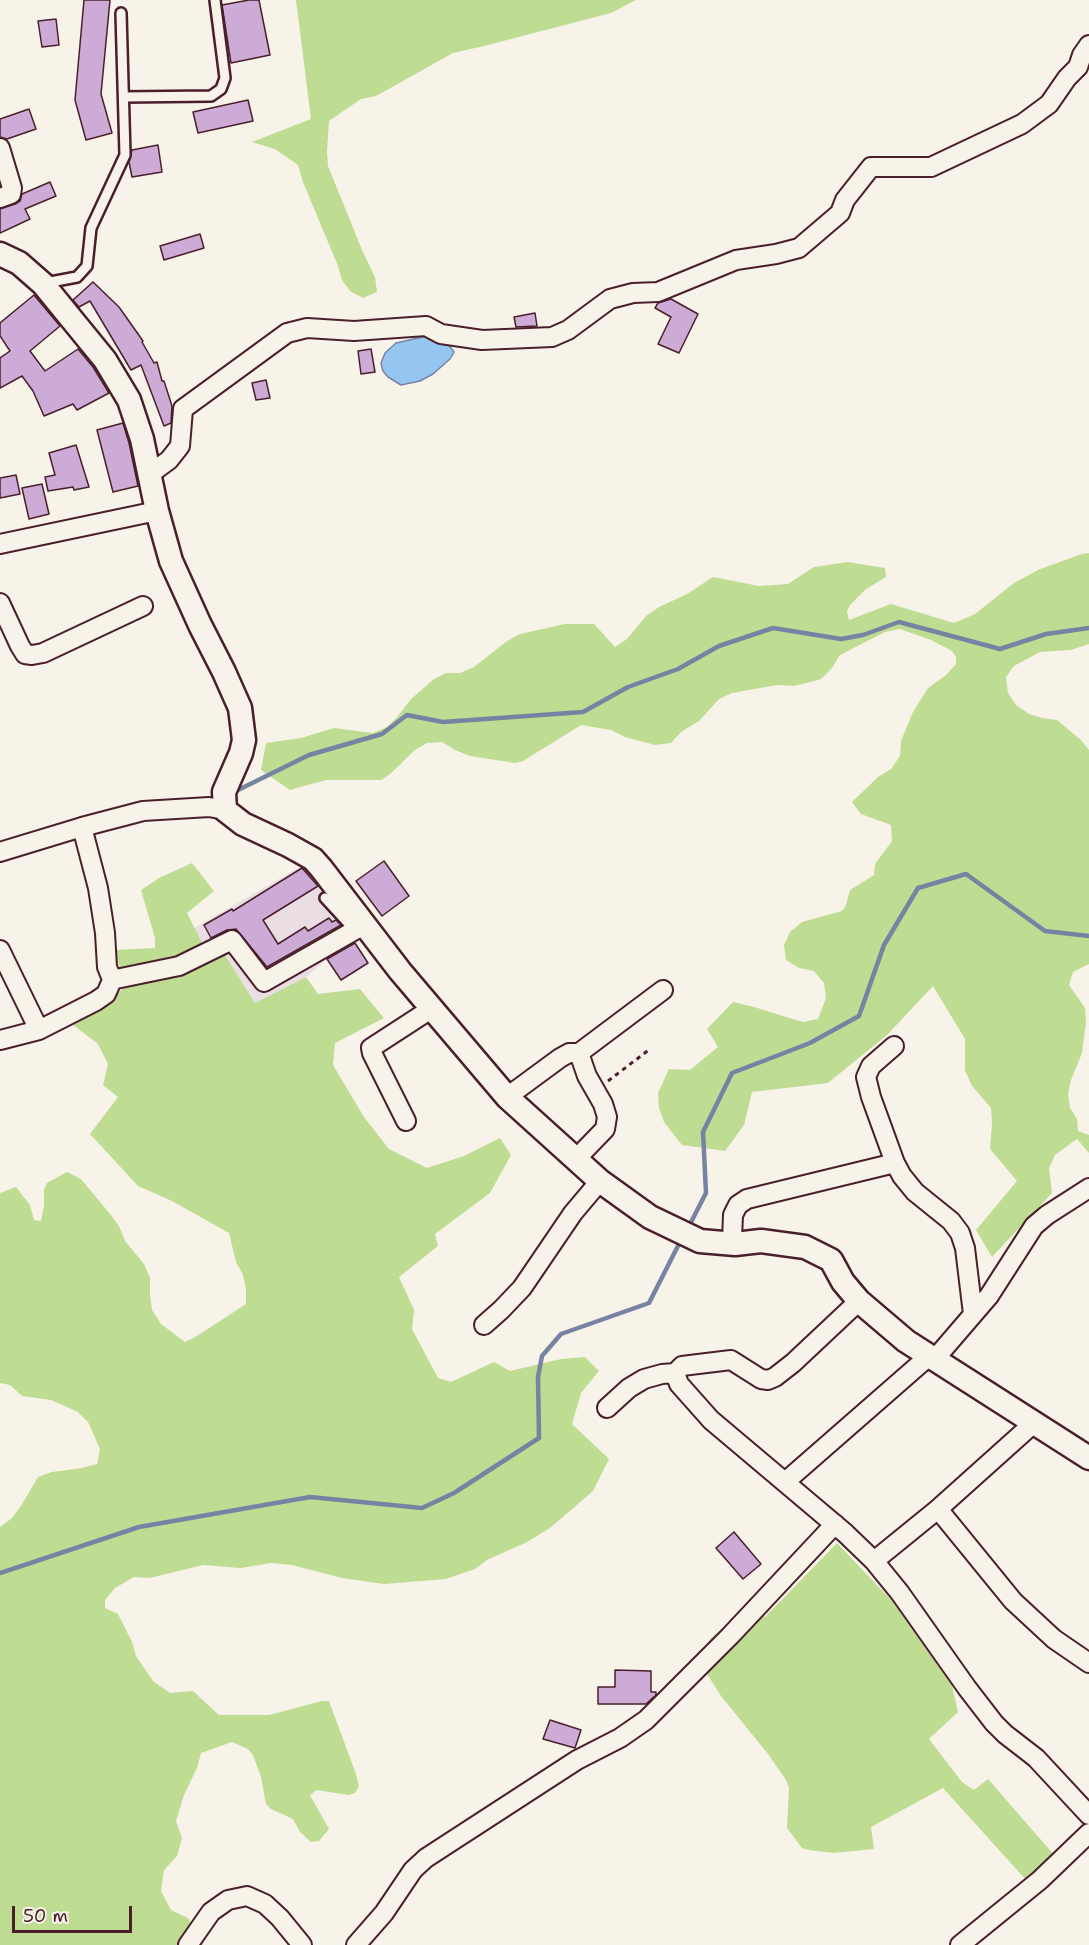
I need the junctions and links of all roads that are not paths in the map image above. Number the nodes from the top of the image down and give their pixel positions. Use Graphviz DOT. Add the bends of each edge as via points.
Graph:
graph roads {
  1 [pos="215,0"];
  2 [pos="121,13"];
  3 [pos="1089,45"];
  4 [pos="124,97"];
  5 [pos="0,148"];
  6 [pos="0,198"];
  7 [pos="1,256"];
  8 [pos="43,284"];
  9 [pos="150,474"];
  10 [pos="157,511"];
  11 [pos="0,544"];
  12 [pos="0,603"];
  13 [pos="143,606"];
  14 [pos="224,803"];
  15 [pos="82,826"];
  16 [pos="0,852"];
  17 [pos="325,898"];
  18 [pos="361,921"];
  19 [pos="0,950"];
  20 [pos="113,978"];
  21 [pos="663,990"];
  22 [pos="431,1008"];
  23 [pos="39,1030"];
  24 [pos="0,1040"];
  25 [pos="894,1047"];
  26 [pos="579,1053"];
  27 [pos="507,1097"];
  28 [pos="406,1121"];
  29 [pos="576,1159"];
  30 [pos="895,1163"];
  31 [pos="600,1181"];
  32 [pos="1089,1188"];
  33 [pos="735,1244"];
  34 [pos="860,1301"];
  35 [pos="973,1314"];
  36 [pos="484,1324"];
  37 [pos="931,1358"];
  38 [pos="675,1373"];
  39 [pos="607,1408"];
  40 [pos="1035,1422"];
  41 [pos="1089,1458"];
  42 [pos="785,1482"];
  43 [pos="938,1509"];
  44 [pos="835,1524"];
  45 [pos="874,1561"];
  46 [pos="1089,1663"];
  47 [pos="1089,1815"];
  48 [pos="1089,1833"];
  49 [pos="188,1945"];
  50 [pos="302,1945"];
  51 [pos="356,1945"];
  52 [pos="960,1945"];
  1 -- 4 [label="lane" via="225,78 221,89 211,96"];
  2 -- 4 [label="lane"];
  3 -- 9 [label="street" via="1078,67 1049,104 1022,124 931,167 871,167 845,200 840,213 799,248 736,260 658,292 610,299 552,337 482,340 441,334 426,326 354,331 307,328 287,333 183,409 180,446"];
  4 -- 8 [label="lane" via="125,155 91,228 87,266 77,277"];
  5 -- 6 [label="street" via="12,188 11,194"];
  7 -- 8 [label="street" via="19,263"];
  8 -- 9 [label="street" via="120,382 136,419"];
  9 -- 10 [label="street"];
  10 -- 11 [label="street"];
  10 -- 14 [label="street" via="171,561 240,708 244,740 224,792"];
  12 -- 13 [label="street" via="20,646 25,654 32,655"];
  14 -- 15 [label="street" via="143,811"];
  14 -- 18 [label="street" via="243,824 313,860"];
  15 -- 16 [label="street"];
  15 -- 20 [label="street" via="98,888 108,973"];
  17 -- 18 [label="lane" via="348,923"];
  18 -- 20 [label="street" via="264,982 232,940 179,966"];
  18 -- 22 [label="street"];
  19 -- 23 [label="street"];
  20 -- 23 [label="street" via="106,994"];
  21 -- 26 [label="street"];
  22 -- 27 [label="street"];
  22 -- 28 [label="street" via="371,1048"];
  23 -- 24 [label="street"];
  25 -- 30 [label="street" via="871,1066 866,1077"];
  26 -- 27 [label="street" via="560,1058"];
  26 -- 29 [label="street" via="607,1117 605,1129"];
  27 -- 29 [label="street"];
  29 -- 31 [label="street"];
  30 -- 33 [label="street" via="747,1199 733,1215"];
  30 -- 35 [label="street" via="915,1192 960,1233"];
  31 -- 33 [label="street" via="673,1229 700,1241"];
  31 -- 36 [label="street" via="573,1212 522,1288"];
  32 -- 35 [label="street" via="1034,1226"];
  33 -- 34 [label="street" via="761,1241 805,1247 831,1260"];
  34 -- 37 [label="street"];
  34 -- 38 [label="street" via="793,1364 768,1380 731,1360 682,1366"];
  35 -- 37 [label="street"];
  37 -- 40 [label="street"];
  37 -- 42 [label="street"];
  38 -- 39 [label="street" via="644,1378"];
  38 -- 42 [label="street" via="679,1384 711,1420"];
  40 -- 41 [label="street"];
  40 -- 43 [label="street"];
  42 -- 44 [label="street"];
  43 -- 45 [label="street"];
  43 -- 46 [label="street" via="1013,1601 1054,1639"];
  44 -- 45 [label="street"];
  44 -- 51 [label="street" via="646,1720 426,1858"];
  45 -- 47 [label="street" via="994,1723 1036,1758"];
  48 -- 52 [label="street" via="1040,1880"];
  49 -- 50 [label="street" via="211,1912 228,1900 246,1896 280,1918"];
}
